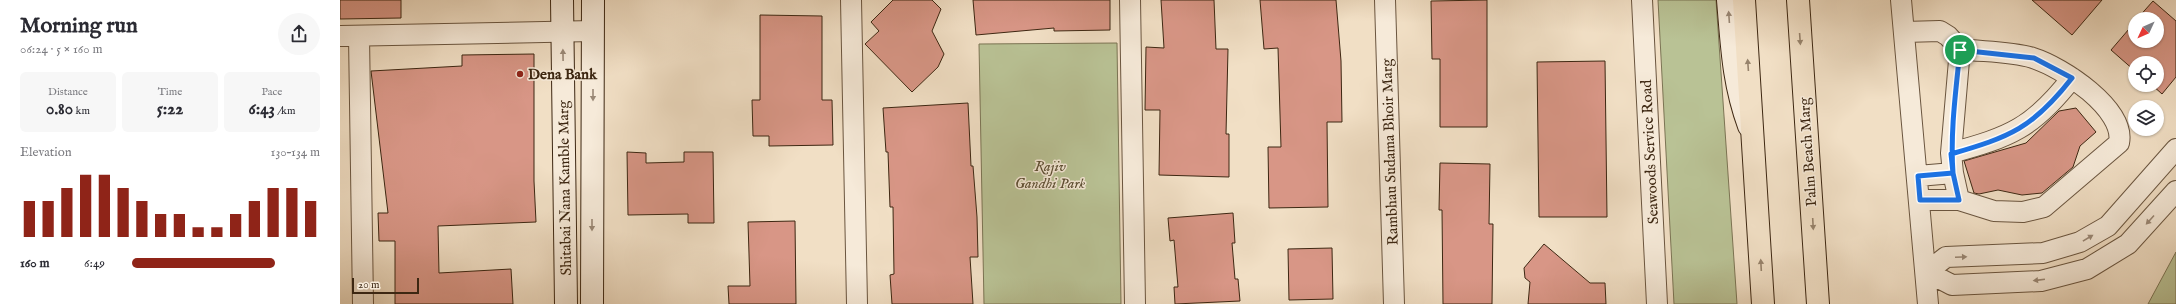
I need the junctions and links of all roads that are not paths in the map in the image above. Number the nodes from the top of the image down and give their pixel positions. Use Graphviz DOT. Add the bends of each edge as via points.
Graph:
graph roads {
  1 [pos="562,0"];
  2 [pos="593,0"];
  3 [pos="851,0"];
  4 [pos="1130,0"];
  5 [pos="1385,0"];
  6 [pos="1642,0"];
  7 [pos="1728,0"];
  8 [pos="1744,0"];
  9 [pos="1798,0"];
  10 [pos="1901,0"];
  11 [pos="562,31"];
  12 [pos="593,31"];
  13 [pos="1904,32"];
  14 [pos="349,36"];
  15 [pos="1960,50"];
  16 [pos="2072,78"];
  17 [pos="1754,136"];
  18 [pos="2176,149"];
  19 [pos="1952,163"];
  20 [pos="1918,176"];
  21 [pos="2176,191"];
  22 [pos="1920,200"];
  23 [pos="1959,200"];
  24 [pos="1927,272"];
  25 [pos="363,304"];
  26 [pos="566,304"];
  27 [pos="592,304"];
  28 [pos="857,304"];
  29 [pos="1135,304"];
  30 [pos="1394,304"];
  31 [pos="1657,304"];
  32 [pos="1763,304"];
  33 [pos="1818,304"];
  34 [pos="1928,304"];
  1 -- 11 [label="street, Shitabai Nana Kamble Marg"];
  2 -- 12 [label="street, Shitabai Nana Kamble Marg"];
  3 -- 28 [label="street"];
  4 -- 29 [label="street"];
  5 -- 30 [label="street, Rambhau Sudama Bhoir Marg"];
  6 -- 31 [label="street, Seawoods Service Road"];
  17 -- 7 [label="street, one-way" via="1740,101 1733,70"];
  17 -- 8 [label="main road, one-way"];
  9 -- 33 [label="main road, Palm Beach Marg, one-way"];
  10 -- 13 [label="street"];
  11 -- 12 [label="street"];
  11 -- 14 [label="street"];
  26 -- 11 [label="street, Shitabai Nana Kamble Marg, one-way"];
  12 -- 27 [label="street, Shitabai Nana Kamble Marg, one-way"];
  13 -- 15 [label="street" via="1940,31"];
  13 -- 20 [label="street"];
  14 -- 25 [label="street"];
  15 -- 16 [label="street" via="2034,58"];
  15 -- 19 [label="street"];
  16 -- 19 [label="street" via="2034,120"];
  16 -- 23 [label="street" via="2090,90 2109,112 2119,128 2119,144 2044,207 2023,212 1994,211"];
  32 -- 17 [label="main road, one-way"];
  24 -- 18 [label="street, one-way" via="1946,257 2043,253 2080,242 2108,226"];
  19 -- 20 [label="street"];
  19 -- 23 [label="street"];
  20 -- 22 [label="street"];
  21 -- 24 [label="street, one-way" via="2128,244 2087,269 2041,281 1952,285"];
  22 -- 23 [label="street"];
  22 -- 24 [label="street"];
  24 -- 34 [label="street"];
}
